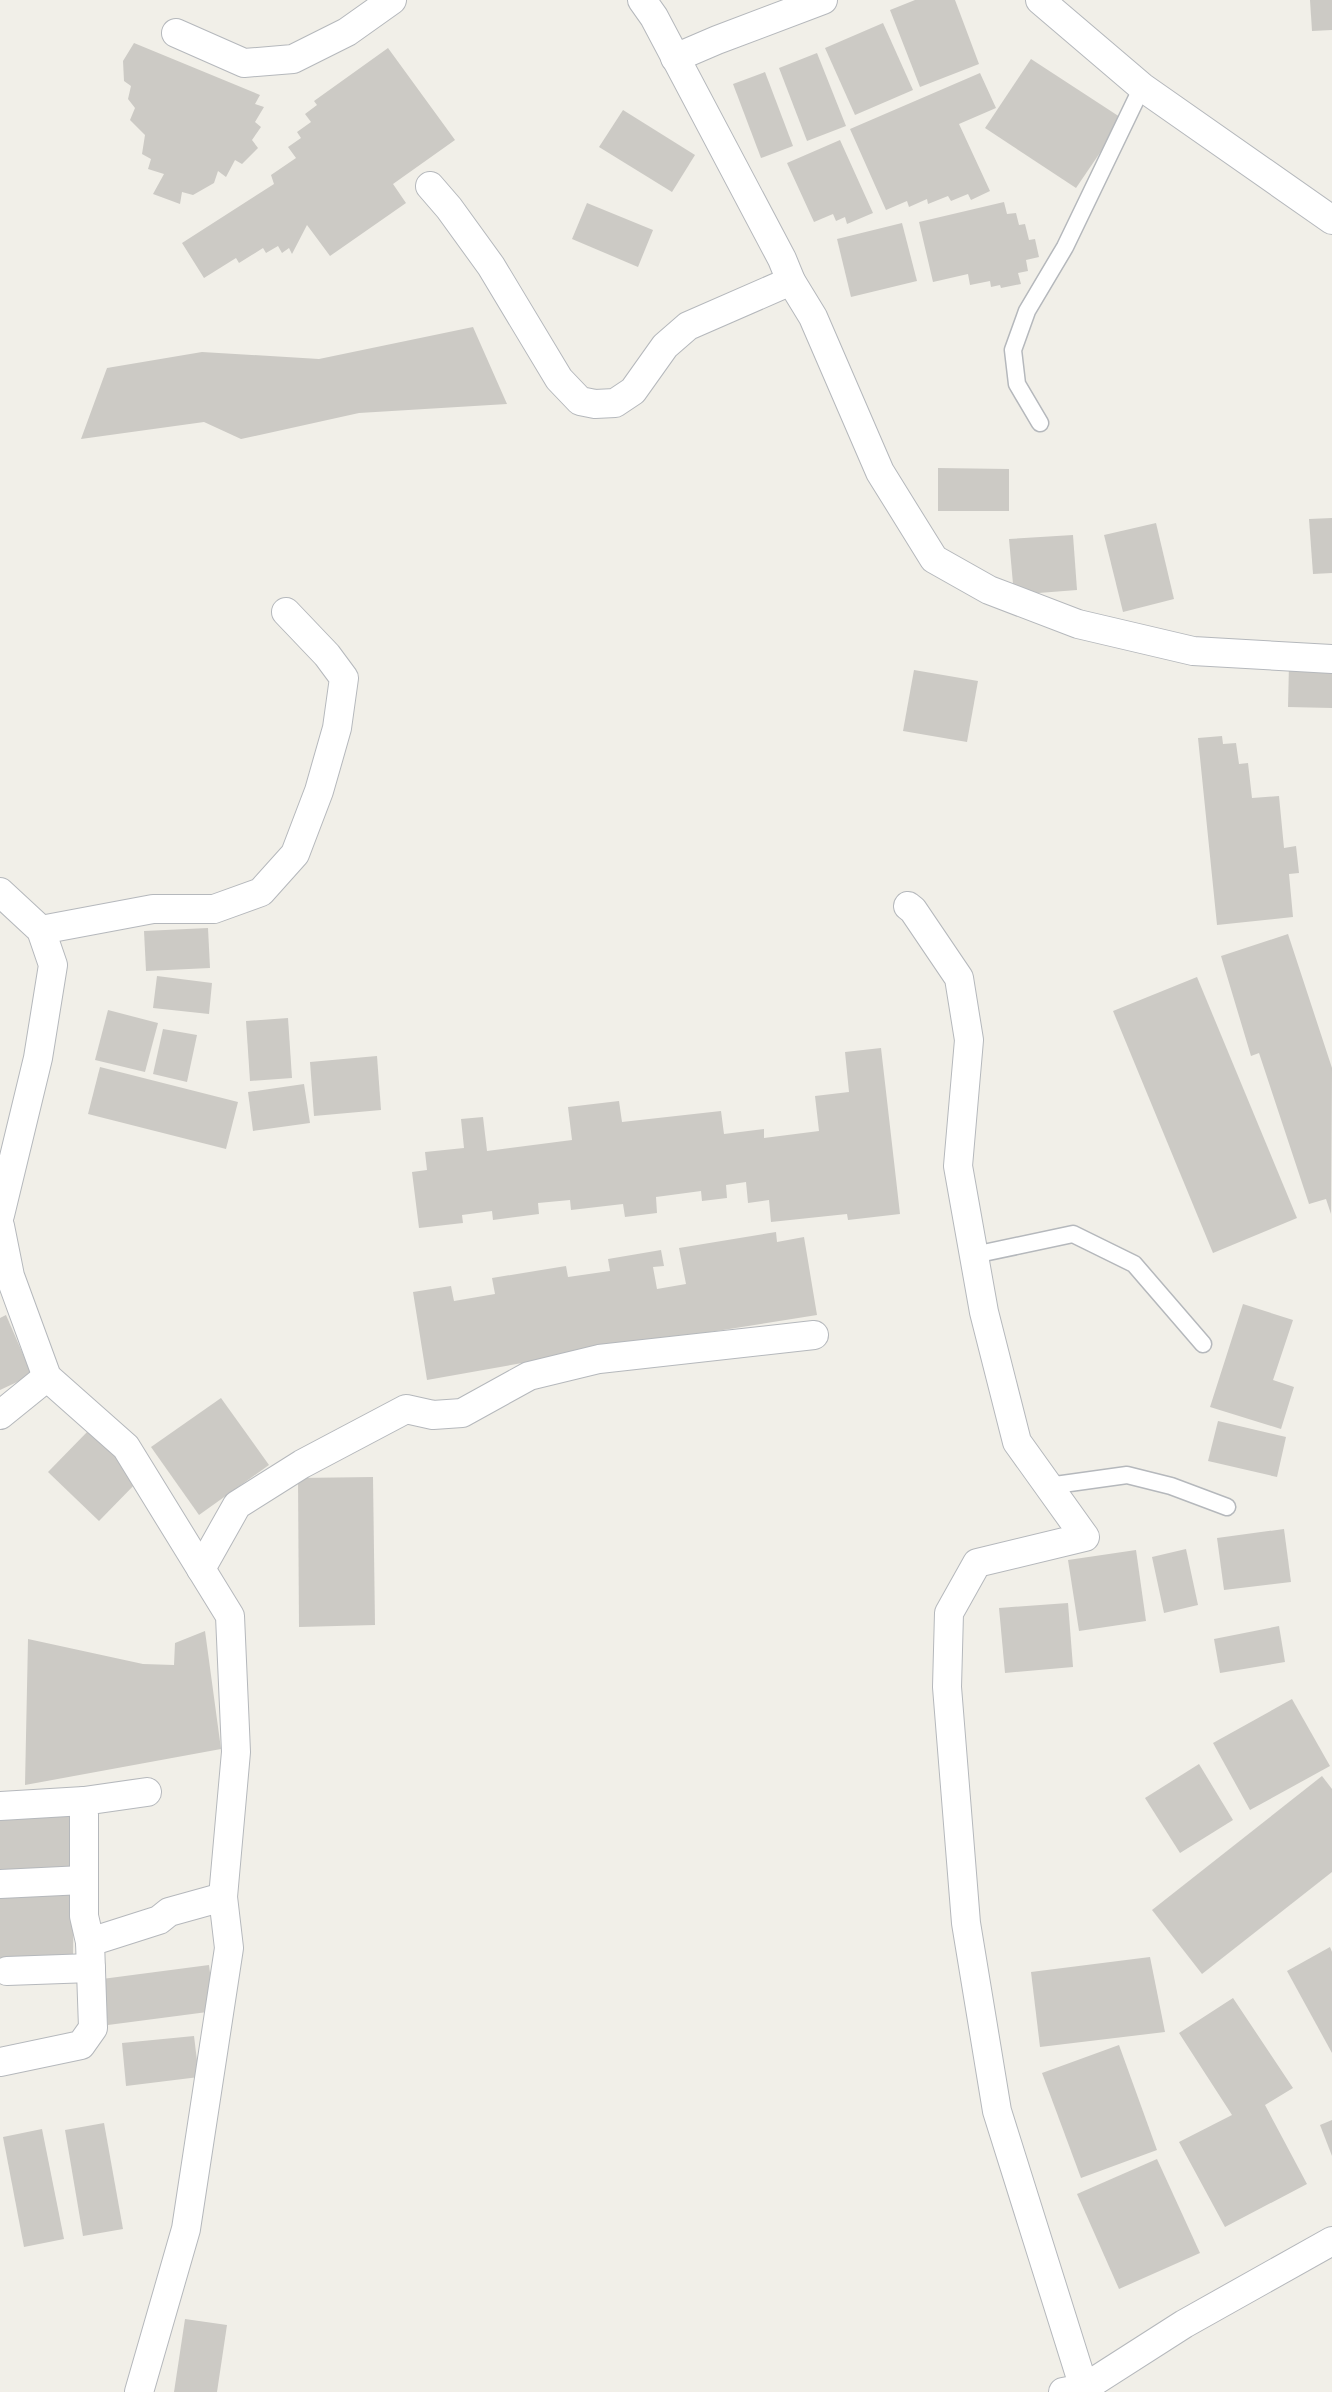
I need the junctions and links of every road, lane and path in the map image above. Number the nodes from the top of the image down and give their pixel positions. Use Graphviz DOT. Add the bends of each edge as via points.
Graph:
graph roads {
  1 [pos="392,0"];
  2 [pos="642,0"];
  3 [pos="823,0"];
  4 [pos="1040,0"];
  5 [pos="176,32"];
  6 [pos="675,58"];
  7 [pos="1142,87"];
  8 [pos="430,186"];
  9 [pos="1332,220"];
  10 [pos="791,281"];
  11 [pos="1040,423"];
  12 [pos="286,612"];
  13 [pos="1332,659"];
  14 [pos="0,892"];
  15 [pos="908,906"];
  16 [pos="40,930"];
  17 [pos="0,1215"];
  18 [pos="0,1226"];
  19 [pos="974,1255"];
  20 [pos="814,1335"];
  21 [pos="1203,1344"];
  22 [pos="47,1377"];
  23 [pos="0,1414"];
  24 [pos="1048,1486"];
  25 [pos="1227,1507"];
  26 [pos="201,1569"];
  27 [pos="147,1792"];
  28 [pos="84,1801"];
  29 [pos="0,1806"];
  30 [pos="83,1880"];
  31 [pos="0,1884"];
  32 [pos="223,1897"];
  33 [pos="90,1955"];
  34 [pos="7,1971"];
  35 [pos="0,2062"];
  36 [pos="1332,2241"];
  37 [pos="1074,2390"];
  38 [pos="140,2392"];
  1 -- 5 [label="street" via="348,32 293,59 244,63"];
  2 -- 6 [label="street"];
  3 -- 6 [label="street"];
  4 -- 7 [label="street"];
  6 -- 10 [label="street" via="782,258"];
  7 -- 9 [label="street"];
  7 -- 11 [label="lane" via="1065,247 1027,311 1013,350 1017,384"];
  8 -- 10 [label="street" via="491,266 559,378 580,400 595,404 615,402 633,391 665,346 688,326"];
  10 -- 13 [label="street" via="813,317 880,472 934,559 988,590 1078,624 1193,651"];
  12 -- 16 [label="street" via="344,678 335,737 295,854 261,892 214,909 153,909"];
  14 -- 16 [label="street"];
  15 -- 19 [label="street" via="914,910 959,978 969,1040 958,1166"];
  16 -- 17 [label="street" via="53,965 38,1058"];
  18 -- 22 [label="street" via="10,1276"];
  19 -- 21 [label="lane" via="1073,1234 1134,1264"];
  19 -- 24 [label="street" via="984,1312 1017,1442"];
  20 -- 26 [label="street" via="599,1359 529,1376 462,1413 433,1416 406,1409 302,1464 237,1505"];
  22 -- 23 [label="street"];
  22 -- 26 [label="street" via="126,1447"];
  24 -- 25 [label="lane" via="1127,1475 1171,1486"];
  24 -- 37 [label="street" via="1086,1537 977,1563 949,1613 947,1687 966,1923 997,2111"];
  26 -- 32 [label="street" via="230,1616 236,1752"];
  27 -- 28 [label="street"];
  28 -- 29 [label="street"];
  28 -- 30 [label="street"];
  30 -- 31 [label="street"];
  30 -- 33 [label="street"];
  32 -- 33 [label="street" via="169,1912 160,1920"];
  32 -- 38 [label="street" via="229,1948 186,2229"];
  33 -- 34 [label="street"];
  33 -- 35 [label="street" via="93,2028 81,2045"];
  36 -- 37 [label="street"];
}
